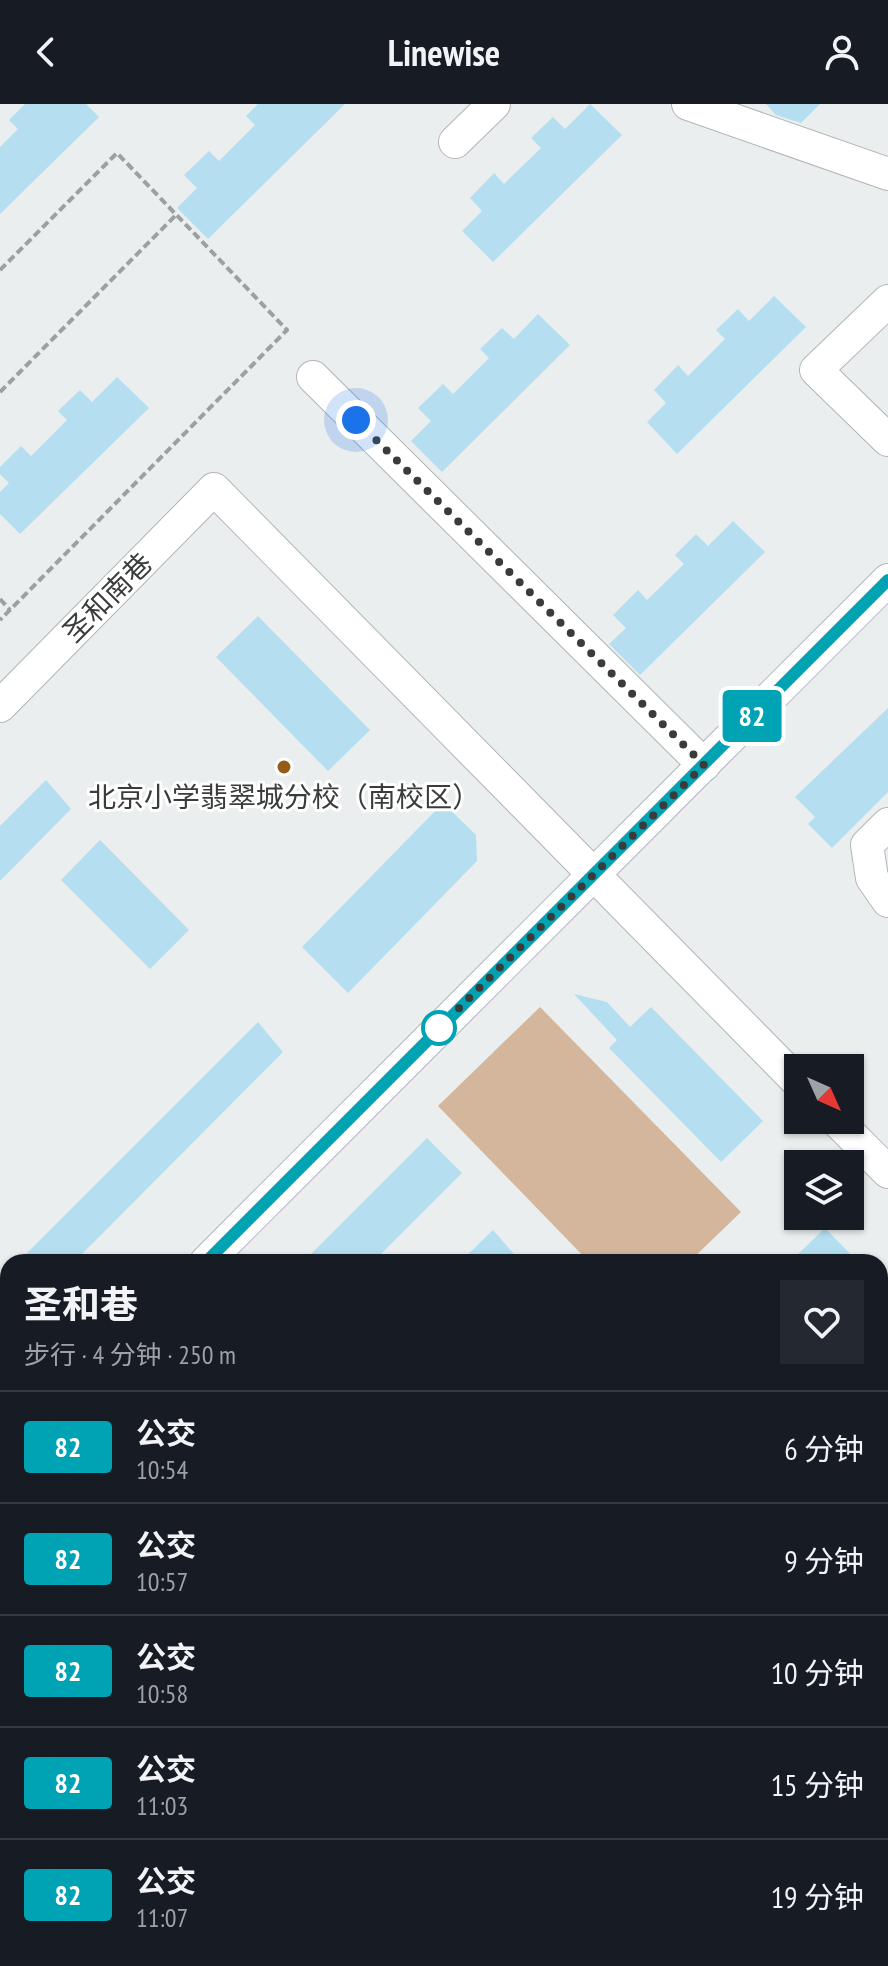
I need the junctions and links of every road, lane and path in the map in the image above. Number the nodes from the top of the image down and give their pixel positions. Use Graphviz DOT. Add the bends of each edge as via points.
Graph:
graph roads {
  1 [pos="494,104"];
  2 [pos="688,104"];
  3 [pos="455,142"];
  4 [pos="886,171"];
  5 [pos="175,216"];
  6 [pos="0,270"];
  7 [pos="888,301"];
  8 [pos="313,377"];
  9 [pos="0,392"];
  10 [pos="888,440"];
  11 [pos="888,580"];
  12 [pos="0,599"];
  13 [pos="10,610"];
  14 [pos="0,620"];
  15 [pos="0,706"];
  16 [pos="704,765"];
  17 [pos="888,824"];
  18 [pos="591,875"];
  19 [pos="888,901"];
  20 [pos="784,1068"];
  21 [pos="850,1134"];
  22 [pos="888,1172"];
  23 [pos="214,1254"];
  1 -- 3 [label="street"];
  2 -- 4 [label="street"];
  5 -- 6 [label="path" via="117,153"];
  5 -- 9 [label="path"];
  5 -- 13 [label="path" via="287,330"];
  7 -- 10 [label="street" via="816,370"];
  8 -- 16 [label="street"];
  11 -- 16 [label="street"];
  12 -- 13 [label="path"];
  13 -- 14 [label="path"];
  15 -- 18 [label="street, 圣和南巷" via="214,489"];
  16 -- 18 [label="street"];
  17 -- 19 [label="street" via="867,845 872,878"];
  18 -- 20 [label="street"];
  18 -- 23 [label="street"];
  21 -- 22 [label="street"];
}
